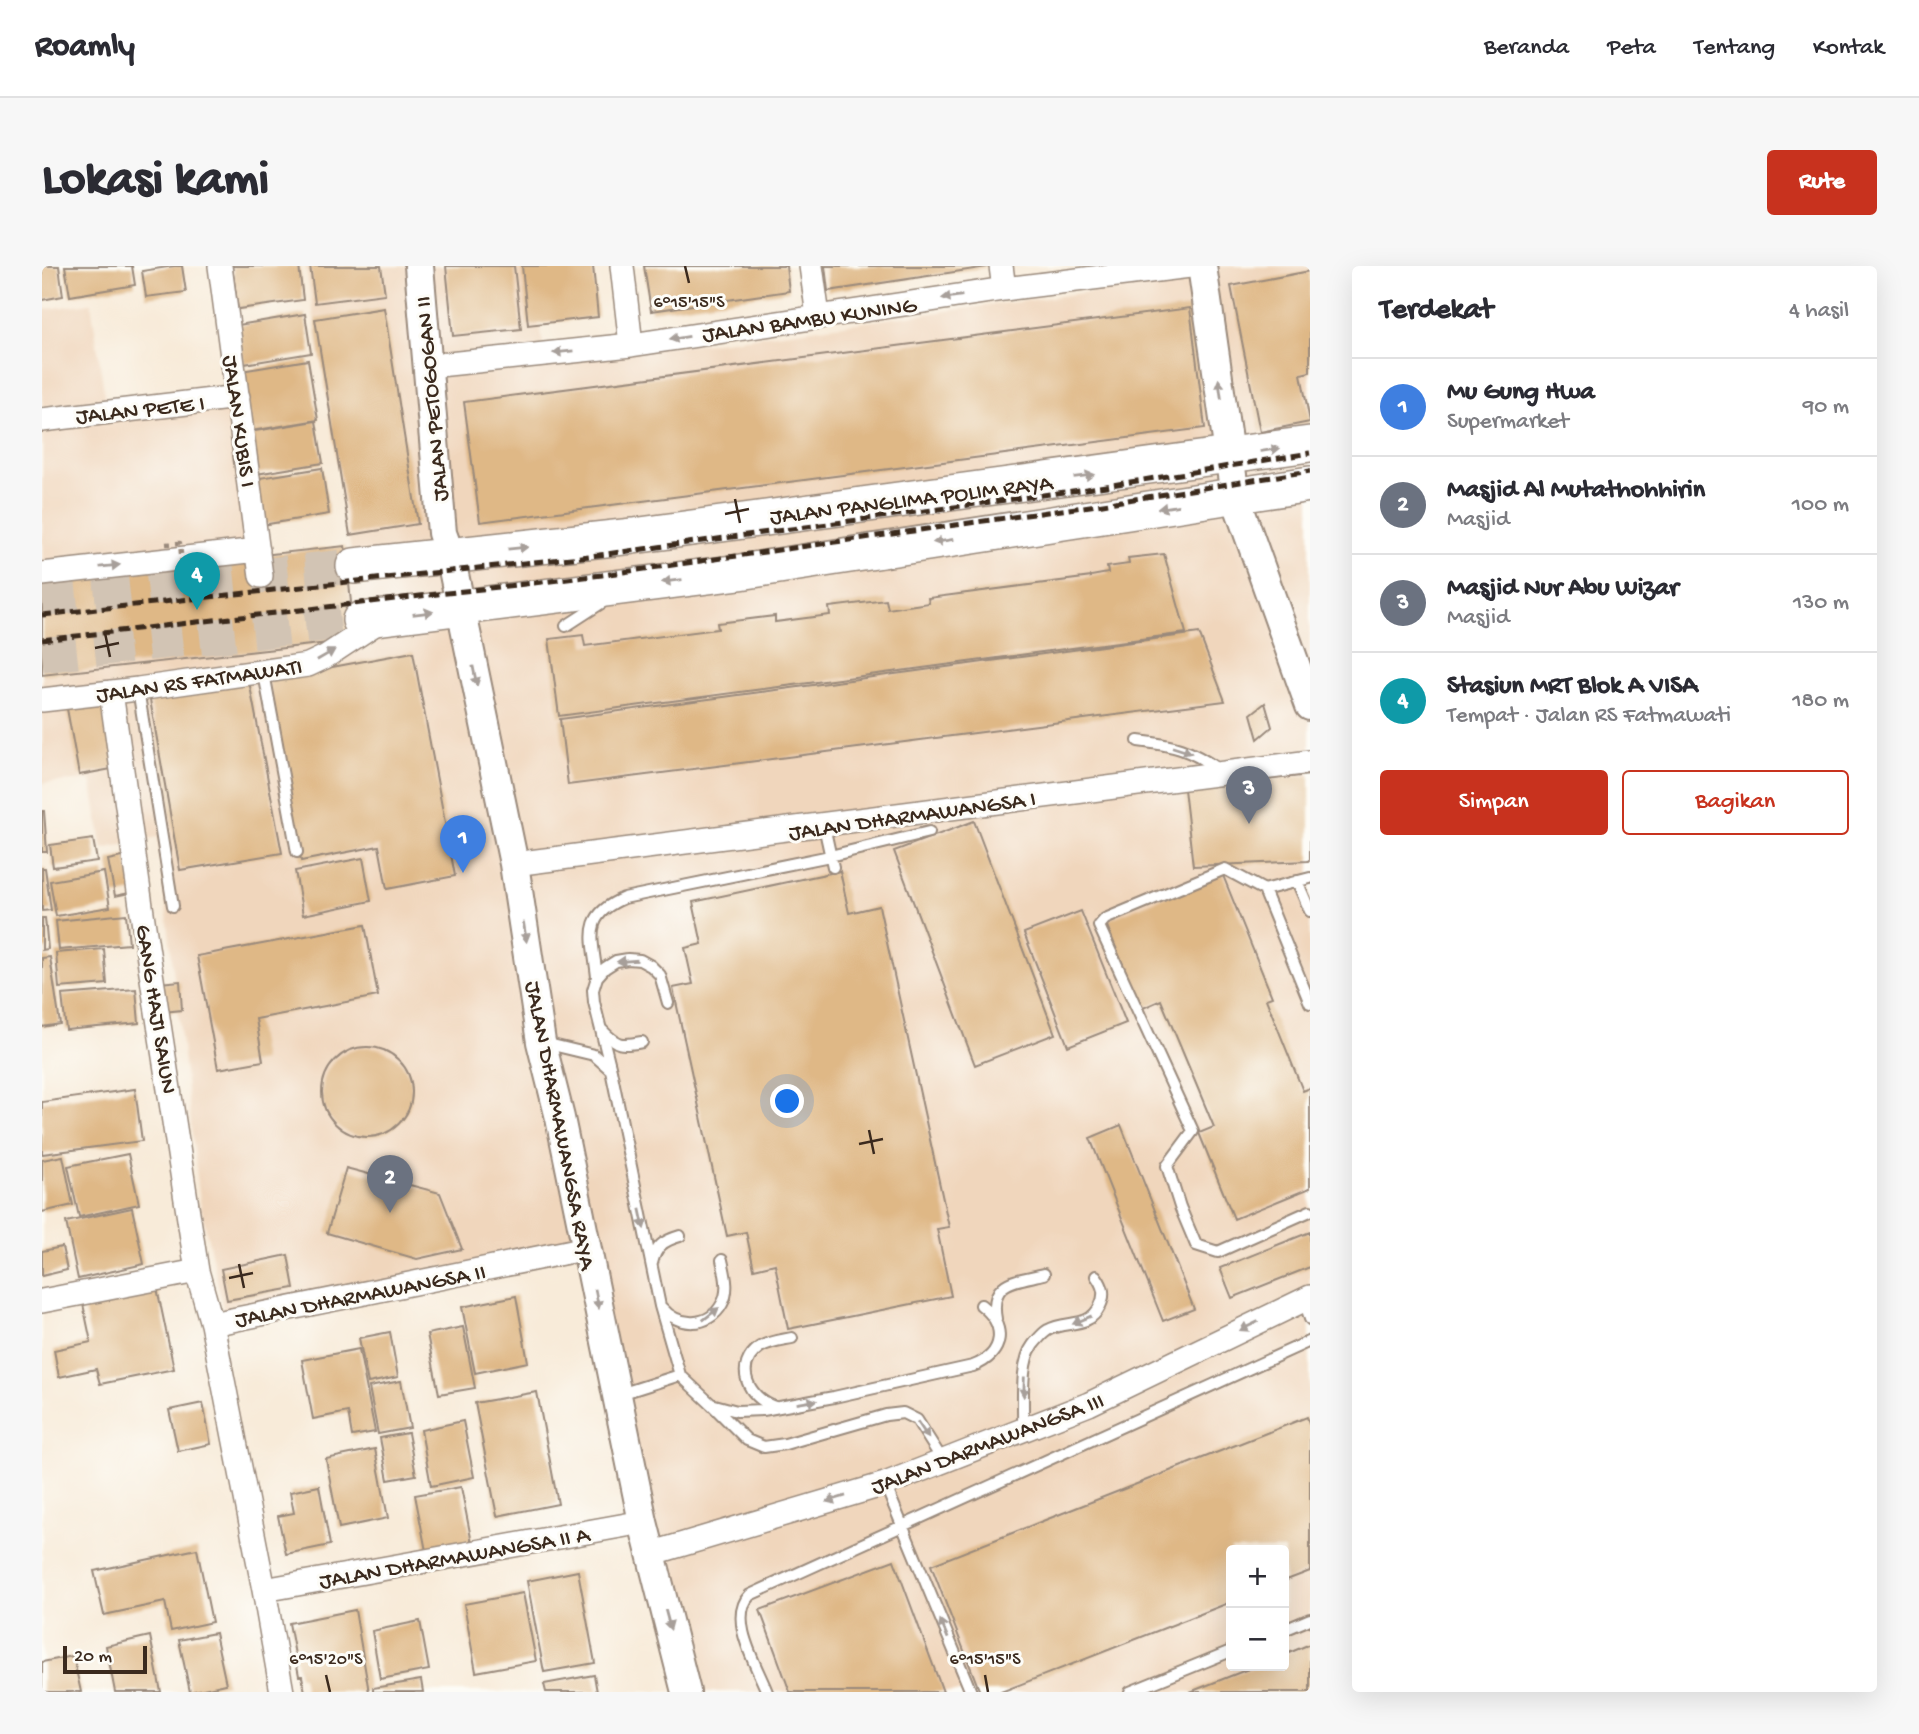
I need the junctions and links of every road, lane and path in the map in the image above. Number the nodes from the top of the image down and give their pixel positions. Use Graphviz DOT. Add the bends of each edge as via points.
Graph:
graph roads {
  1 [pos="220,266"];
  2 [pos="419,266"];
  3 [pos="622,266"];
  4 [pos="811,266"];
  5 [pos="1001,266"];
  6 [pos="1190,266"];
  7 [pos="1202,266"];
  8 [pos="1004,289"];
  9 [pos="818,316"];
  10 [pos="631,345"];
  11 [pos="429,366"];
  12 [pos="238,397"];
  13 [pos="42,420"];
  14 [pos="1310,444"];
  15 [pos="1230,456"];
  16 [pos="1310,484"];
  17 [pos="1235,496"];
  18 [pos="733,522"];
  19 [pos="166,544"];
  20 [pos="440,548"];
  21 [pos="258,550"];
  22 [pos="182,564"];
  23 [pos="354,566"];
  24 [pos="740,572"];
  25 [pos="42,574"];
  26 [pos="261,576"];
  27 [pos="626,587"];
  28 [pos="462,609"];
  29 [pos="372,619"];
  30 [pos="566,626"];
  31 [pos="264,673"];
  32 [pos="138,689"];
  33 [pos="111,692"];
  34 [pos="42,700"];
  35 [pos="1310,706"];
  36 [pos="1138,741"];
  37 [pos="1310,762"];
  38 [pos="1222,772"];
  39 [pos="824,826"];
  40 [pos="929,832"];
  41 [pos="297,852"];
  42 [pos="832,862"];
  43 [pos="514,864"];
  44 [pos="1310,878"];
  45 [pos="1297,881"];
  46 [pos="1264,890"];
  47 [pos="173,906"];
  48 [pos="1310,911"];
  49 [pos="597,977"];
  50 [pos="668,1003"];
  51 [pos="1310,1003"];
  52 [pos="600,1028"];
  53 [pos="541,1042"];
  54 [pos="642,1042"];
  55 [pos="611,1070"];
  56 [pos="1310,1212"];
  57 [pos="680,1236"];
  58 [pos="587,1248"];
  59 [pos="722,1260"];
  60 [pos="651,1265"];
  61 [pos="197,1271"];
  62 [pos="1044,1274"];
  63 [pos="1096,1276"];
  64 [pos="42,1301"];
  65 [pos="981,1305"];
  66 [pos="1308,1305"];
  67 [pos="660,1306"];
  68 [pos="212,1324"];
  69 [pos="997,1325"];
  70 [pos="792,1338"];
  71 [pos="1310,1341"];
  72 [pos="680,1375"];
  73 [pos="617,1395"];
  74 [pos="711,1404"];
  75 [pos="775,1407"];
  76 [pos="1023,1430"];
  77 [pos="943,1461"];
  78 [pos="885,1484"];
  79 [pos="643,1522"];
  80 [pos="901,1527"];
  81 [pos="650,1554"];
  82 [pos="264,1590"];
  83 [pos="1310,1619"];
  84 [pos="1289,1628"];
  85 [pos="1226,1653"];
  86 [pos="282,1692"];
  87 [pos="687,1692"];
  88 [pos="767,1692"];
  89 [pos="971,1692"];
  90 [pos="1130,1692"];
  1 -- 12 [label="street, JALAN KUBIS I"];
  2 -- 11 [label="street, JALAN PETOGOGAN II"];
  3 -- 10 [label="street"];
  4 -- 9 [label="street"];
  5 -- 8 [label="street"];
  6 -- 8 [label="street, JALAN BAMBU KUNING"];
  15 -- 7 [label="street, one-way"];
  8 -- 9 [label="street, JALAN BAMBU KUNING, one-way"];
  9 -- 10 [label="street, JALAN BAMBU KUNING, one-way"];
  10 -- 11 [label="street, JALAN BAMBU KUNING, one-way"];
  11 -- 20 [label="street, JALAN PETOGOGAN II"];
  12 -- 13 [label="street, JALAN PETE I"];
  12 -- 21 [label="street, JALAN KUBIS I"];
  15 -- 14 [label="main road, JALAN PANGLIMA POLIM RAYA, one-way"];
  15 -- 17 [label="street"];
  18 -- 15 [label="main road, JALAN PANGLIMA POLIM RAYA, one-way"];
  16 -- 17 [label="main road, JALAN PANGLIMA POLIM RAYA"];
  17 -- 24 [label="main road, JALAN PANGLIMA POLIM RAYA, one-way"];
  17 -- 35 [label="street"];
  20 -- 18 [label="main road, JALAN PANGLIMA POLIM RAYA, one-way" via="633,536"];
  18 -- 24 [label="main road"];
  19 -- 22 [label="path, bridge" via="180,543"];
  20 -- 23 [label="main road"];
  20 -- 28 [label="street, JALAN DHARMAWANGSA RAYA"];
  25 -- 21 [label="street, one-way"];
  21 -- 26 [label="street, JALAN KUBIS I"];
  24 -- 27 [label="main road, JALAN PANGLIMA POLIM RAYA, one-way"];
  27 -- 28 [label="main road, JALAN PANGLIMA POLIM RAYA"];
  27 -- 30 [label="lane"];
  29 -- 28 [label="main road, JALAN RS FATMAWATI, one-way"];
  28 -- 43 [label="street, JALAN DHARMAWANGSA RAYA, one-way"];
  31 -- 29 [label="street, JALAN RS FATMAWATI, one-way" via="325,657"];
  31 -- 32 [label="street, JALAN RS FATMAWATI"];
  31 -- 41 [label="lane"];
  32 -- 33 [label="street, JALAN RS FATMAWATI"];
  32 -- 47 [label="lane"];
  33 -- 34 [label="street, JALAN RS FATMAWATI"];
  33 -- 61 [label="street, GANG HAJI SAIUN"];
  36 -- 38 [label="lane, one-way" via="1186,750"];
  37 -- 38 [label="street, JALAN DHARMAWANGSA I"];
  38 -- 39 [label="street, JALAN DHARMAWANGSA I"];
  39 -- 42 [label="lane"];
  39 -- 43 [label="street, JALAN DHARMAWANGSA I"];
  40 -- 42 [label="lane"];
  42 -- 49 [label="lane" via="605,905 592,932"];
  43 -- 53 [label="street, JALAN DHARMAWANGSA RAYA, one-way"];
  44 -- 45 [label="lane"];
  45 -- 46 [label="lane"];
  45 -- 48 [label="lane"];
  46 -- 51 [label="lane"];
  46 -- 56 [label="lane" via="1225,869 1105,919 1099,926 1193,1131 1167,1166 1196,1245 1218,1252"];
  50 -- 49 [label="lane, one-way" via="660,975 640,960 616,961"];
  49 -- 52 [label="lane" via="593,990"];
  52 -- 54 [label="lane" via="624,1046"];
  52 -- 55 [label="lane"];
  53 -- 55 [label="lane" via="594,1055"];
  53 -- 58 [label="street, JALAN DHARMAWANGSA RAYA"];
  55 -- 60 [label="lane, one-way"];
  57 -- 60 [label="lane" via="665,1240"];
  58 -- 68 [label="street, JALAN DHARMAWANGSA II"];
  58 -- 73 [label="street, JALAN DHARMAWANGSA RAYA, one-way"];
  67 -- 59 [label="lane, one-way" via="668,1315 692,1323 715,1313 726,1292"];
  60 -- 67 [label="lane"];
  61 -- 64 [label="street"];
  61 -- 68 [label="street, GANG HAJI SAIUN"];
  62 -- 69 [label="lane" via="1006,1283 999,1290"];
  63 -- 76 [label="lane, one-way" via="1104,1295 1097,1312 1079,1323 1048,1330 1032,1345 1025,1360"];
  65 -- 69 [label="lane"];
  66 -- 76 [label="street, JALAN DARMAWANGSA III, one-way"];
  67 -- 72 [label="lane"];
  68 -- 82 [label="street, JALAN DHARMAWANGSA II"];
  75 -- 69 [label="lane, one-way" via="984,1362 998,1344"];
  70 -- 75 [label="lane" via="761,1347 748,1364 749,1387 755,1397"];
  71 -- 80 [label="lane"];
  72 -- 73 [label="lane"];
  72 -- 74 [label="lane"];
  73 -- 79 [label="street, JALAN DHARMAWANGSA RAYA"];
  74 -- 75 [label="lane" via="737,1411"];
  74 -- 77 [label="lane, one-way" via="747,1440 764,1447 903,1413 917,1420"];
  76 -- 77 [label="street, JALAN DARMAWANGSA III"];
  77 -- 78 [label="street, JALAN DARMAWANGSA III"];
  78 -- 80 [label="lane"];
  78 -- 81 [label="street, JALAN DARMAWANGSA III, one-way"];
  79 -- 81 [label="street, JALAN DHARMAWANGSA RAYA"];
  79 -- 82 [label="street, JALAN DHARMAWANGSA II A"];
  80 -- 88 [label="lane" via="750,1595 742,1604 741,1626"];
  89 -- 80 [label="lane, one-way"];
  81 -- 87 [label="street, JALAN DHARMAWANGSA RAYA, one-way"];
  82 -- 86 [label="street, JALAN DHARMAWANGSA II"];
  83 -- 84 [label="lane"];
  85 -- 90 [label="lane"];
}
